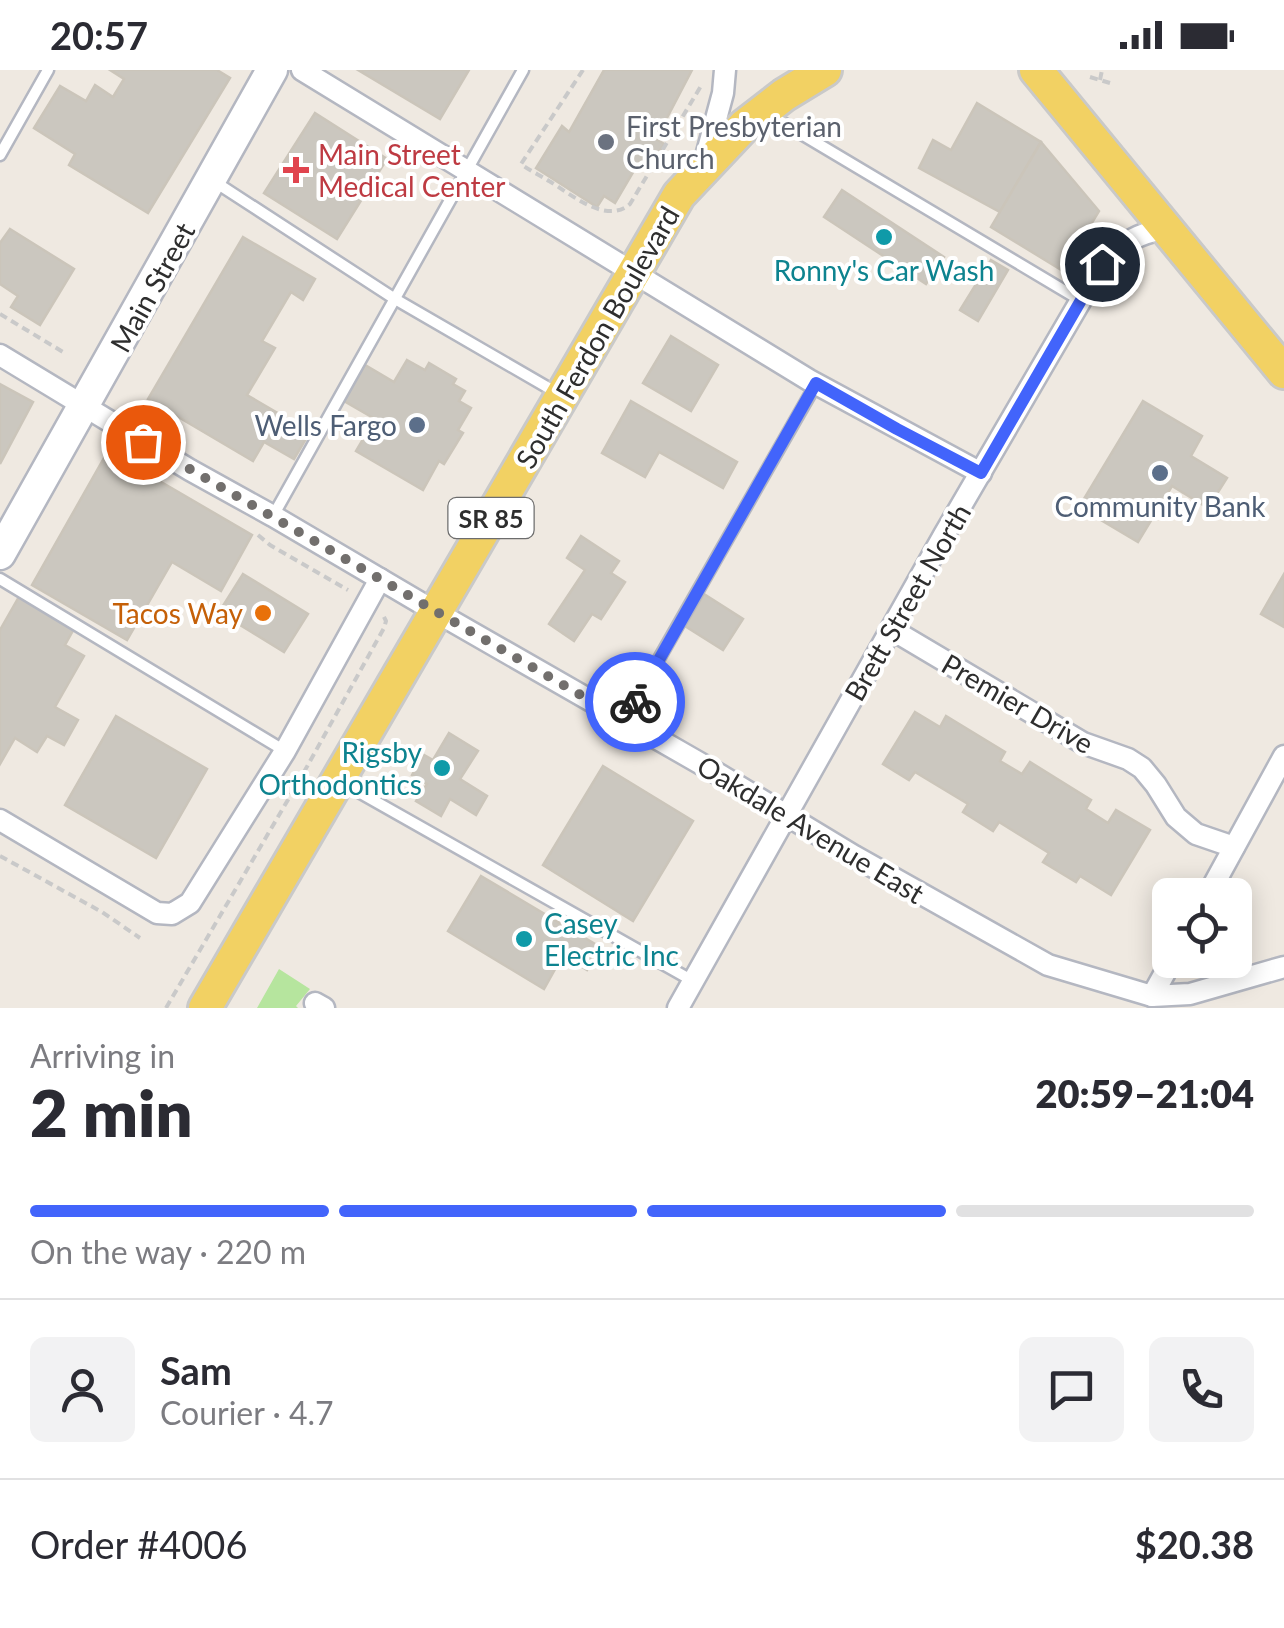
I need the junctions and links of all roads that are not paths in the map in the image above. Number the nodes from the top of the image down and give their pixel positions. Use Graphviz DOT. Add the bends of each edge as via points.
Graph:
graph roads {
  1 [pos="48,70"];
  2 [pos="272,70"];
  3 [pos="302,70"];
  4 [pos="523,70"];
  5 [pos="725,70"];
  6 [pos="825,70"];
  7 [pos="1036,70"];
  8 [pos="763,111"];
  9 [pos="2,147"];
  10 [pos="703,168"];
  11 [pos="466,171"];
  12 [pos="211,179"];
  13 [pos="1167,228"];
  14 [pos="633,272"];
  15 [pos="395,299"];
  16 [pos="1080,300"];
  17 [pos="0,355"];
  18 [pos="1284,372"];
  19 [pos="816,383"];
  20 [pos="563,396"];
  21 [pos="85,407"];
  22 [pos="981,473"];
  23 [pos="273,516"];
  24 [pos="0,554"];
  25 [pos="380,579"];
  26 [pos="0,580"];
  27 [pos="436,612"];
  28 [pos="891,629"];
  29 [pos="624,720"];
  30 [pos="285,750"];
  31 [pos="1284,756"];
  32 [pos="337,779"];
  33 [pos="786,814"];
  34 [pos="0,820"];
  35 [pos="1234,848"];
  36 [pos="1217,878"];
  37 [pos="1284,967"];
  38 [pos="1162,978"];
  39 [pos="693,980"];
  40 [pos="1152,996"];
  41 [pos="204,1008"];
  42 [pos="678,1008"];
  1 -- 9 [label="lane"];
  2 -- 12 [label="street, Main Street"];
  3 -- 11 [label="street"];
  4 -- 11 [label="lane"];
  5 -- 10 [label="street"];
  6 -- 8 [label="main road, South Ferdon Boulevard / SR 85"];
  7 -- 13 [label="main road"];
  8 -- 10 [label="main road, South Ferdon Boulevard / SR 85"];
  8 -- 16 [label="lane"];
  10 -- 14 [label="main road, South Ferdon Boulevard / SR 85" via="679,194"];
  11 -- 14 [label="street"];
  11 -- 15 [label="lane"];
  12 -- 15 [label="lane"];
  12 -- 21 [label="street, Main Street"];
  13 -- 16 [label="street, Brett Street North" via="1127,241 1102,264"];
  13 -- 18 [label="main road"];
  14 -- 19 [label="street"];
  14 -- 20 [label="main road, South Ferdon Boulevard / SR 85"];
  15 -- 20 [label="lane"];
  15 -- 23 [label="lane"];
  16 -- 22 [label="street, Brett Street North"];
  17 -- 21 [label="street, Oakdale Avenue East"];
  19 -- 22 [label="street"];
  19 -- 29 [label="lane"];
  20 -- 27 [label="main road, South Ferdon Boulevard / SR 85"];
  21 -- 23 [label="street, Oakdale Avenue East"];
  21 -- 24 [label="street, Main Street"];
  22 -- 28 [label="street, Brett Street North"];
  23 -- 25 [label="street, Oakdale Avenue East"];
  25 -- 27 [label="street, Oakdale Avenue East"];
  25 -- 30 [label="street"];
  26 -- 30 [label="lane"];
  27 -- 29 [label="street, Oakdale Avenue East"];
  27 -- 32 [label="main road, South Ferdon Boulevard / SR 85"];
  28 -- 33 [label="street, Brett Street North"];
  28 -- 35 [label="street, Premier Drive" via="1083,743 1128,759 1186,826"];
  29 -- 33 [label="street, Oakdale Avenue East"];
  30 -- 34 [label="street" via="190,903 172,914 157,913"];
  31 -- 35 [label="street"];
  32 -- 39 [label="lane"];
  32 -- 41 [label="main road, South Ferdon Boulevard / SR 85"];
  33 -- 39 [label="street, Brett Street North"];
  33 -- 40 [label="street, Oakdale Avenue East" via="1048,966"];
  35 -- 36 [label="street"];
  37 -- 40 [label="street, Oakdale Avenue East" via="1190,994"];
  38 -- 40 [label="street"];
  39 -- 42 [label="street, Brett Street North"];
}
